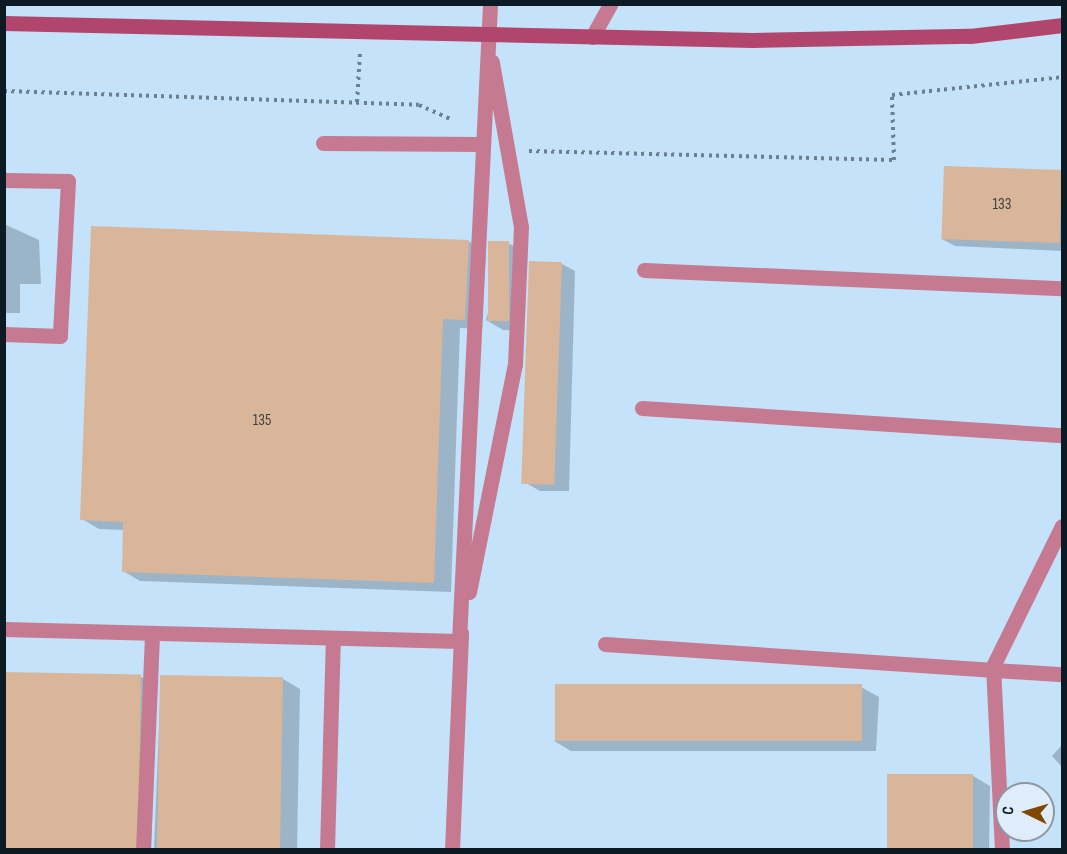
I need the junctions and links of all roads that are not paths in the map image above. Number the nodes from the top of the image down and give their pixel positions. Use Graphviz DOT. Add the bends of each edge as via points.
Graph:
graph roads {
  1 [pos="490,4"];
  2 [pos="610,4"];
  3 [pos="4,23"];
  4 [pos="1062,25"];
  5 [pos="487,33"];
  6 [pos="592,37"];
  7 [pos="483,138"];
  8 [pos="323,143"];
  9 [pos="4,180"];
  10 [pos="644,270"];
  11 [pos="1062,288"];
  12 [pos="4,334"];
  13 [pos="642,408"];
  14 [pos="1062,435"];
  15 [pos="1062,526"];
  16 [pos="4,629"];
  17 [pos="152,633"];
  18 [pos="333,638"];
  19 [pos="459,642"];
  20 [pos="605,644"];
  21 [pos="993,666"];
  22 [pos="1062,674"];
  23 [pos="143,849"];
  24 [pos="327,849"];
  25 [pos="452,849"];
  26 [pos="1002,849"];
  1 -- 5 [label="lane"];
  2 -- 6 [label="lane"];
  3 -- 5 [label="main road"];
  4 -- 6 [label="main road" via="970,36"];
  5 -- 6 [label="main road"];
  5 -- 7 [label="lane"];
  5 -- 19 [label="lane" via="521,227 515,364"];
  7 -- 8 [label="lane"];
  7 -- 19 [label="lane"];
  9 -- 12 [label="lane" via="68,181 60,336"];
  10 -- 11 [label="lane"];
  13 -- 14 [label="lane"];
  15 -- 21 [label="lane"];
  16 -- 17 [label="lane"];
  17 -- 18 [label="lane"];
  17 -- 23 [label="lane"];
  18 -- 19 [label="lane"];
  18 -- 24 [label="lane"];
  19 -- 25 [label="lane"];
  20 -- 21 [label="lane"];
  21 -- 22 [label="lane"];
  21 -- 26 [label="lane"];
}
